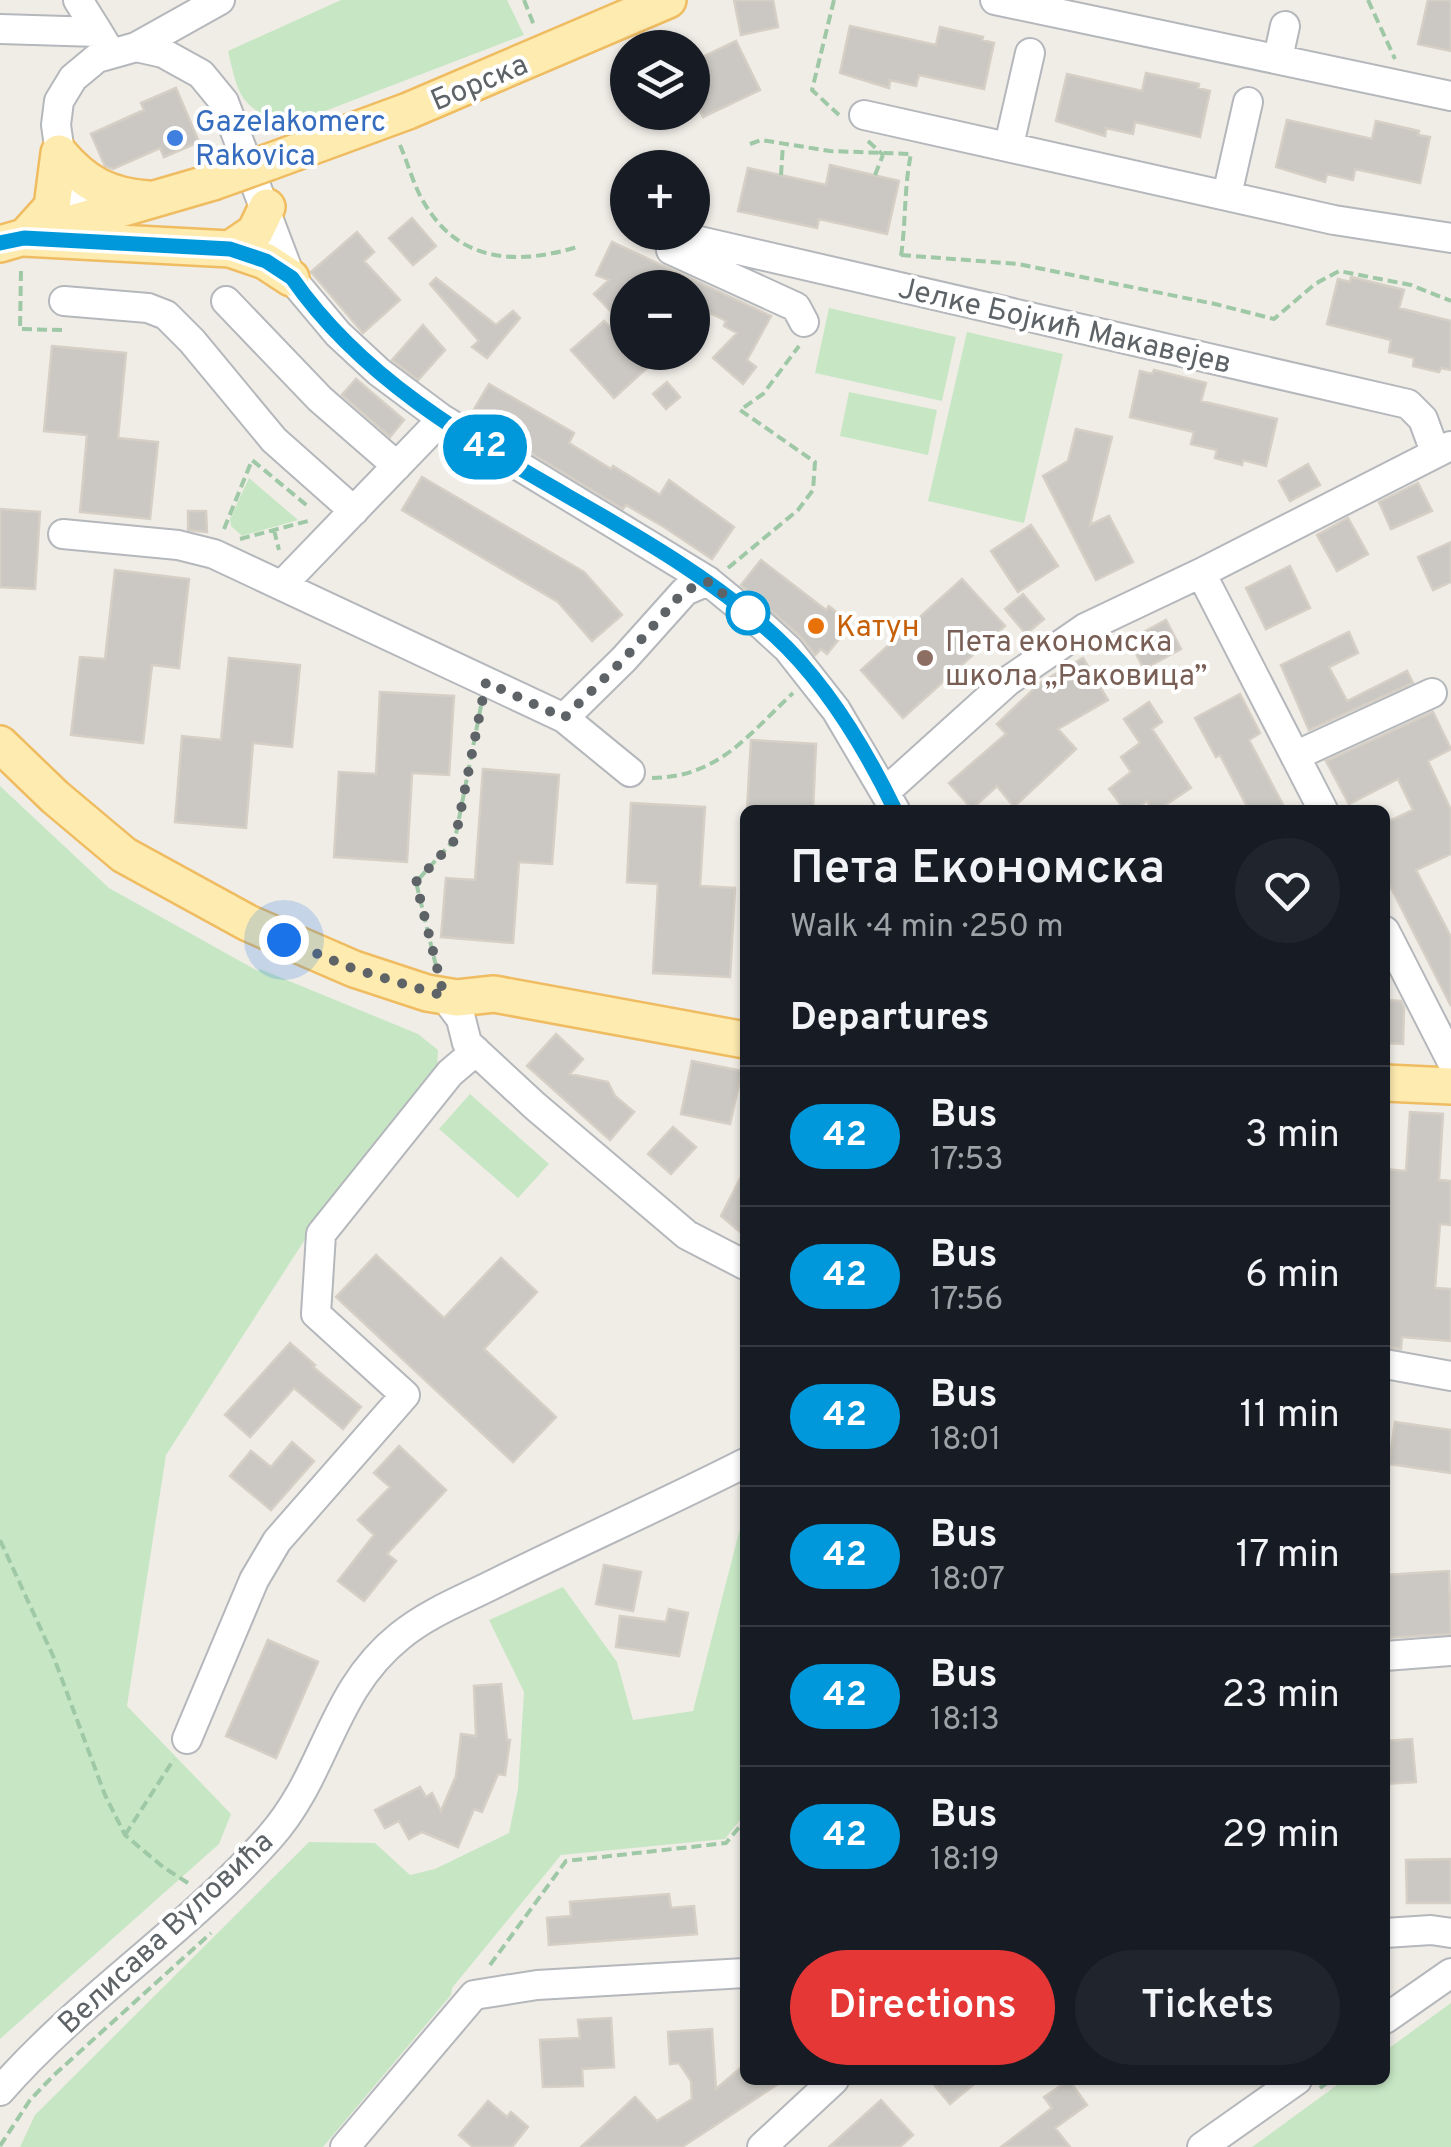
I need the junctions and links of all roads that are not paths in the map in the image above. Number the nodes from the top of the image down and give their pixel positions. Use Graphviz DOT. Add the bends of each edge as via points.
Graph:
graph roads {
  1 [pos="78,0"];
  2 [pos="220,0"];
  3 [pos="668,0"];
  4 [pos="995,0"];
  5 [pos="184,8"];
  6 [pos="1285,26"];
  7 [pos="0,29"];
  8 [pos="115,44"];
  9 [pos="1030,54"];
  10 [pos="1278,58"];
  11 [pos="202,74"];
  12 [pos="1451,96"];
  13 [pos="1248,102"];
  14 [pos="858,125"];
  15 [pos="1009,146"];
  16 [pos="58,153"];
  17 [pos="1227,195"];
  18 [pos="154,200"];
  19 [pos="267,207"];
  20 [pos="82,221"];
  21 [pos="1451,238"];
  22 [pos="230,249"];
  23 [pos="15,251"];
  24 [pos="292,278"];
  25 [pos="64,301"];
  26 [pos="226,301"];
  27 [pos="804,322"];
  28 [pos="442,419"];
  29 [pos="1443,449"];
  30 [pos="398,466"];
  31 [pos="341,517"];
  32 [pos="63,534"];
  33 [pos="1202,573"];
  34 [pos="708,582"];
  35 [pos="282,585"];
  36 [pos="1432,693"];
  37 [pos="564,718"];
  38 [pos="0,744"];
  39 [pos="1296,756"];
  40 [pos="630,772"];
  41 [pos="890,801"];
  42 [pos="1320,805"];
  43 [pos="1390,940"];
  44 [pos="444,996"];
  45 [pos="740,1039"];
  46 [pos="476,1051"];
  47 [pos="1451,1060"];
  48 [pos="1390,1083"];
  49 [pos="1451,1086"];
  50 [pos="740,1262"];
  51 [pos="1390,1365"];
  52 [pos="1451,1376"];
  53 [pos="740,1465"];
  54 [pos="1451,1651"];
  55 [pos="1390,1656"];
  56 [pos="187,1739"];
  57 [pos="1390,1932"];
  58 [pos="1451,1933"];
  59 [pos="740,1973"];
  60 [pos="1451,1973"];
  61 [pos="1390,2016"];
  62 [pos="829,2085"];
  63 [pos="1291,2085"];
  64 [pos="0,2091"];
  65 [pos="345,2147"];
  66 [pos="762,2147"];
  67 [pos="1202,2147"];
  1 -- 8 [label="street"];
  2 -- 5 [label="street"];
  3 -- 18 [label="main road, Борска, bridge" via="597,45 407,126"];
  4 -- 10 [label="street"];
  5 -- 8 [label="street"];
  5 -- 11 [label="street"];
  6 -- 10 [label="street"];
  7 -- 8 [label="street"];
  8 -- 11 [label="street" via="163,53"];
  8 -- 16 [label="street" via="65,89 57,115"];
  9 -- 15 [label="street"];
  10 -- 12 [label="street"];
  11 -- 19 [label="street" via="224,102"];
  13 -- 17 [label="street"];
  14 -- 15 [label="street"];
  15 -- 17 [label="street"];
  16 -- 18 [label="main road" via="106,192"];
  16 -- 20 [label="street"];
  16 -- 23 [label="main road" via="52,207"];
  17 -- 21 [label="street"];
  18 -- 20 [label="main road, Борска"];
  19 -- 22 [label="main road" via="254,232"];
  19 -- 24 [label="street"];
  20 -- 23 [label="main road, Борска"];
  22 -- 23 [label="main road"];
  22 -- 24 [label="main road"];
  24 -- 28 [label="street" via="360,356"];
  25 -- 31 [label="street" via="166,315"];
  26 -- 30 [label="street" via="320,399"];
  27 -- 29 [label="street, Јелке Бојкић Макавејев" via="796,307 671,250 682,238 1408,404"];
  28 -- 30 [label="street"];
  28 -- 34 [label="street"];
  29 -- 33 [label="street, Јелке Бојкић Макавејев"];
  30 -- 31 [label="street"];
  31 -- 35 [label="street"];
  32 -- 35 [label="street" via="215,550"];
  33 -- 39 [label="street"];
  33 -- 41 [label="street, Јелке Бојкић Макавејев" via="1034,660"];
  34 -- 37 [label="street" via="684,591"];
  34 -- 41 [label="street" via="788,649 836,710"];
  35 -- 37 [label="street"];
  36 -- 39 [label="street"];
  37 -- 40 [label="street"];
  38 -- 44 [label="main road" via="54,797 162,877 321,956"];
  39 -- 42 [label="street"];
  43 -- 47 [label="street"];
  44 -- 45 [label="main road" via="494,994"];
  44 -- 46 [label="street"];
  46 -- 50 [label="street" via="687,1235"];
  46 -- 56 [label="street" via="450,1073 321,1234 316,1314 405,1394 277,1541"];
  48 -- 49 [label="main road"];
  51 -- 52 [label="street"];
  53 -- 64 [label="street, Велисава Вуловића" via="402,1634 352,1688 302,1792 254,1854"];
  54 -- 55 [label="street"];
  57 -- 58 [label="street"];
  59 -- 65 [label="street" via="474,1995"];
  60 -- 61 [label="street"];
  62 -- 66 [label="street"];
  63 -- 67 [label="street"];
}
